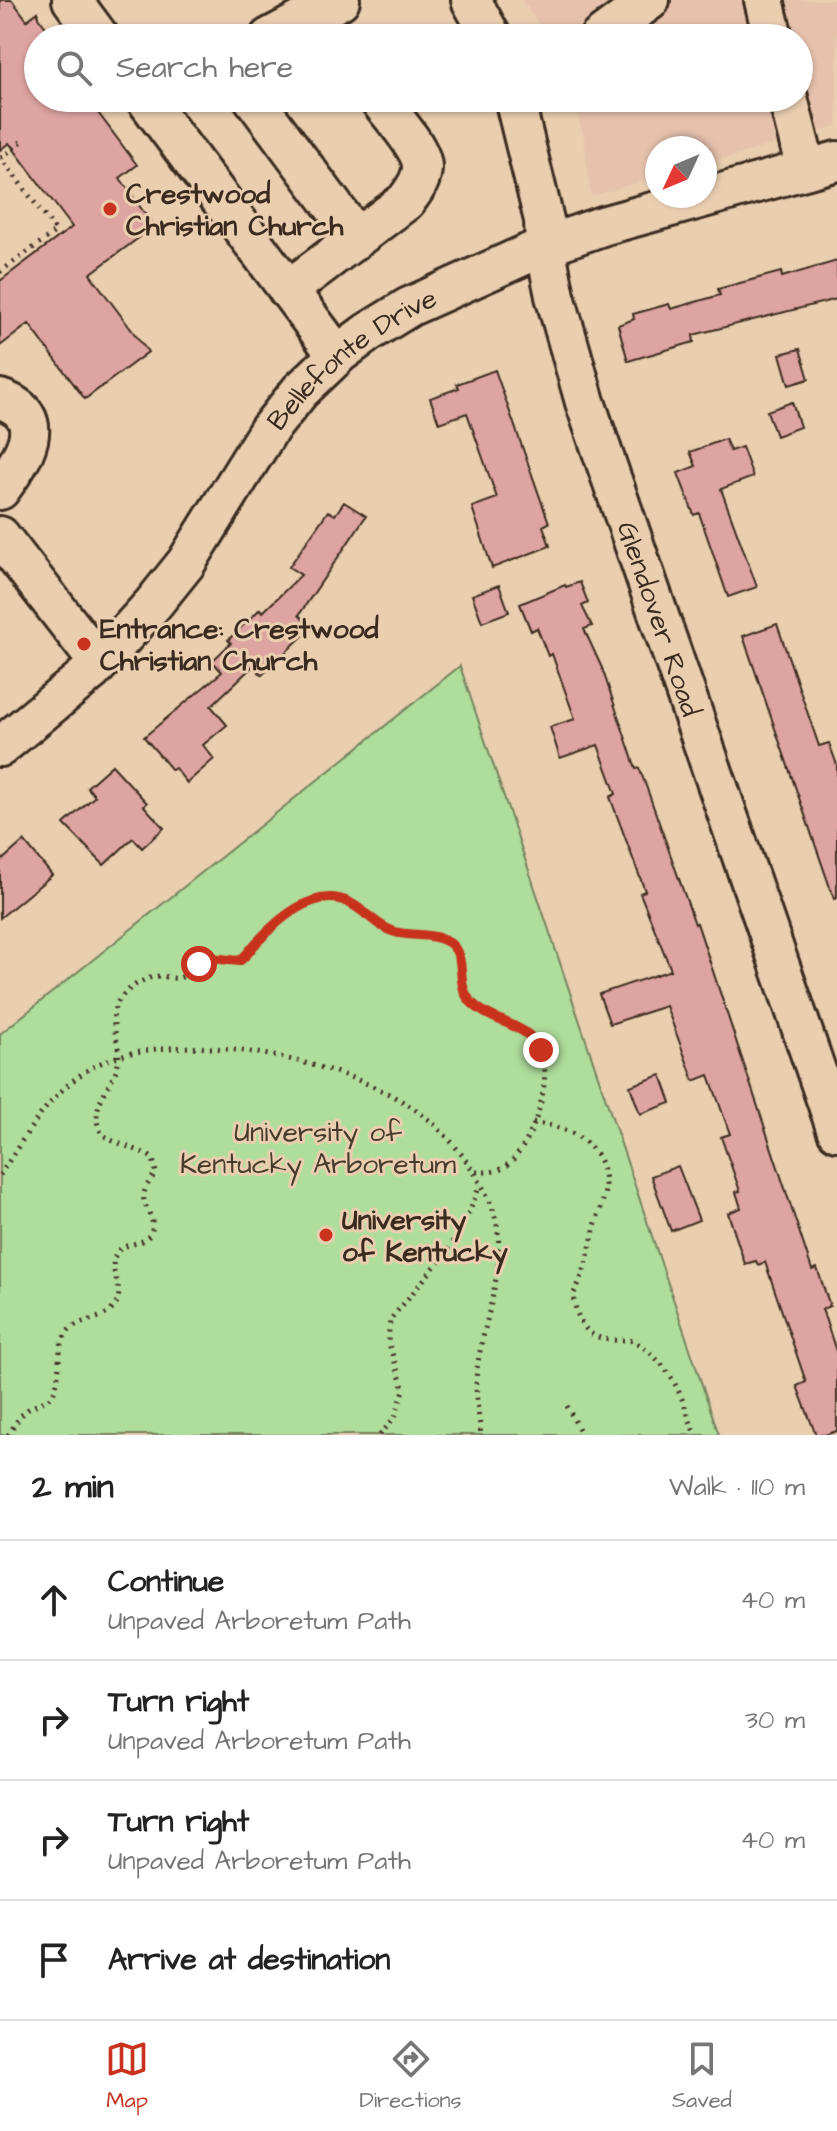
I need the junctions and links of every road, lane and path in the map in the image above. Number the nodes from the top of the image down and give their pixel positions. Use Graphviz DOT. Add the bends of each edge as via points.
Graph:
graph roads {
  1 [pos="72,0"];
  2 [pos="471,0"];
  3 [pos="650,0"];
  4 [pos="764,0"];
  5 [pos="329,17"];
  6 [pos="90,24"];
  7 [pos="309,24"];
  8 [pos="484,24"];
  9 [pos="618,24"];
  10 [pos="770,24"];
  11 [pos="162,112"];
  12 [pos="263,112"];
  13 [pos="388,112"];
  14 [pos="517,112"];
  15 [pos="795,112"];
  16 [pos="26,138"];
  17 [pos="0,158"];
  18 [pos="822,165"];
  19 [pos="357,238"];
  20 [pos="545,246"];
  21 [pos="0,272"];
  22 [pos="288,290"];
  23 [pos="337,355"];
  24 [pos="0,399"];
  25 [pos="0,490"];
  26 [pos="0,537"];
  27 [pos="99,663"];
  28 [pos="0,747"];
  29 [pos="120,1056"];
  30 [pos="533,1123"];
  31 [pos="837,1131"];
  32 [pos="473,1172"];
  33 [pos="0,1175"];
  34 [pos="480,1185"];
  35 [pos="567,1406"];
  36 [pos="8,1435"];
  37 [pos="380,1435"];
  38 [pos="481,1435"];
  39 [pos="582,1435"];
  40 [pos="695,1435"];
  1 -- 6 [label="street"];
  2 -- 8 [label="street"];
  3 -- 9 [label="street"];
  4 -- 10 [label="street"];
  5 -- 7 [label="street"];
  11 -- 22 [label="street"];
  12 -- 19 [label="street"];
  13 -- 19 [label="street" via="423,165 419,183 406,201"];
  14 -- 20 [label="street, Glendover Road" via="544,220"];
  15 -- 18 [label="street"];
  16 -- 17 [label="path"];
  17 -- 21 [label="path" via="56,231"];
  18 -- 20 [label="street, Bellefonte Drive"];
  19 -- 22 [label="street"];
  20 -- 23 [label="street, Bellefonte Drive" via="409,307"];
  20 -- 31 [label="street, Glendover Road" via="585,402"];
  22 -- 23 [label="street"];
  23 -- 27 [label="street, Bellefonte Drive" via="268,431 186,563"];
  24 -- 25 [label="street" via="14,404 27,419 29,442"];
  26 -- 27 [label="street"];
  27 -- 28 [label="street, Bellefonte Drive"];
  29 -- 30 [label="path" via="113,1015 134,987 158,976 181,977 207,959 239,961 290,912 314,900 339,899 387,930 452,945 470,1001 527,1033 541,1050 545,1080"];
  29 -- 32 [label="path" via="177,1047 223,1047 358,1080 425,1116"];
  29 -- 33 [label="path" via="68,1084"];
  29 -- 36 [label="path" via="101,1098 99,1125 108,1138 153,1159 156,1172 143,1198 152,1229 146,1239 125,1245 116,1255 116,1304 68,1331 52,1394 26,1410"];
  30 -- 32 [label="path" via="507,1166"];
  30 -- 40 [label="path" via="581,1137 601,1161 605,1188 584,1278 573,1295 578,1320 596,1337 633,1340 664,1365"];
  32 -- 34 [label="path"];
  34 -- 37 [label="path" via="446,1253 390,1320 388,1341 404,1390 395,1417"];
  34 -- 38 [label="path" via="497,1223 498,1250 476,1373"];
  35 -- 39 [label="path"];
}
